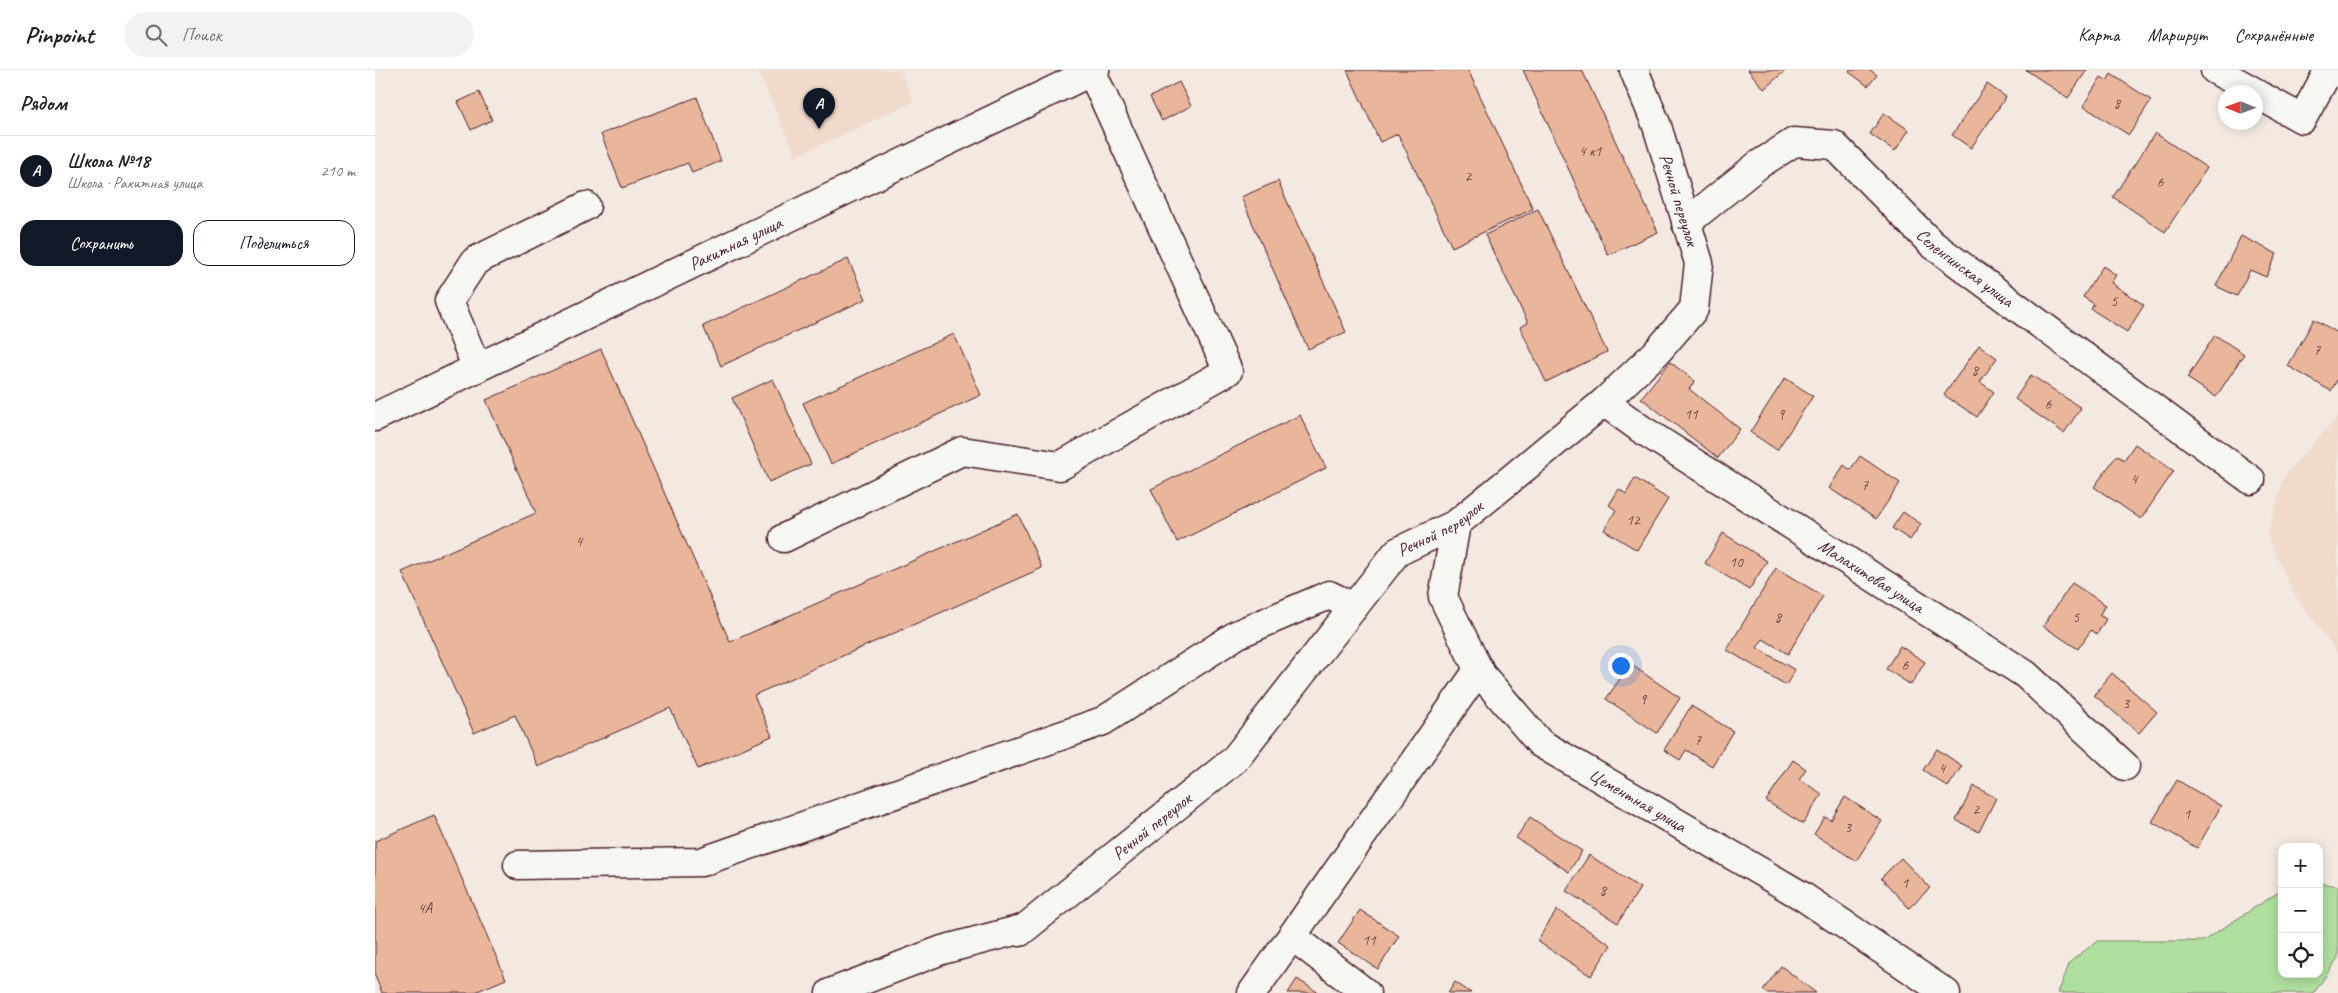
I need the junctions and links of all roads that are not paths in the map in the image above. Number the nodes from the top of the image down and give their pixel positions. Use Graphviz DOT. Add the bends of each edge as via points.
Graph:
graph roads {
  1 [pos="1093,70"];
  2 [pos="1633,70"];
  3 [pos="2215,70"];
  4 [pos="2329,70"];
  5 [pos="2241,85"];
  6 [pos="2263,98"];
  7 [pos="585,206"];
  8 [pos="1686,223"];
  9 [pos="477,368"];
  10 [pos="1604,402"];
  11 [pos="375,417"];
  12 [pos="2251,480"];
  13 [pos="1456,524"];
  14 [pos="784,538"];
  15 [pos="1354,607"];
  16 [pos="1479,669"];
  17 [pos="2125,766"];
  18 [pos="518,865"];
  19 [pos="1292,936"];
  20 [pos="830,993"];
  21 [pos="1252,993"];
  22 [pos="1366,993"];
  23 [pos="1946,993"];
  1 -- 9 [label="street, Ракитная улица"];
  1 -- 14 [label="street" via="1227,371 1060,466 962,452"];
  2 -- 8 [label="street, Речной переулок" via="1657,126"];
  3 -- 5 [label="street"];
  4 -- 6 [label="street" via="2302,120"];
  7 -- 9 [label="street" via="475,261 449,301"];
  8 -- 10 [label="street, Речной переулок" via="1699,263 1694,309 1656,353"];
  8 -- 12 [label="street, Селенгинская улица" via="1794,142 1834,145 1931,244"];
  9 -- 11 [label="street, Ракитная улица"];
  10 -- 13 [label="street, Речной переулок"];
  10 -- 17 [label="street, Малахитовая улица" via="1641,430 2025,674"];
  13 -- 15 [label="street, Речной переулок" via="1397,552"];
  13 -- 16 [label="street, Цементная улица" via="1443,598"];
  15 -- 18 [label="street" via="1329,595 1238,634 1103,721 701,862"];
  15 -- 20 [label="street, Речной переулок" via="1234,760 1021,930 942,950"];
  16 -- 19 [label="street"];
  16 -- 23 [label="street, Цементная улица" via="1540,743 1802,896"];
  19 -- 21 [label="street"];
  19 -- 22 [label="street"];
}
